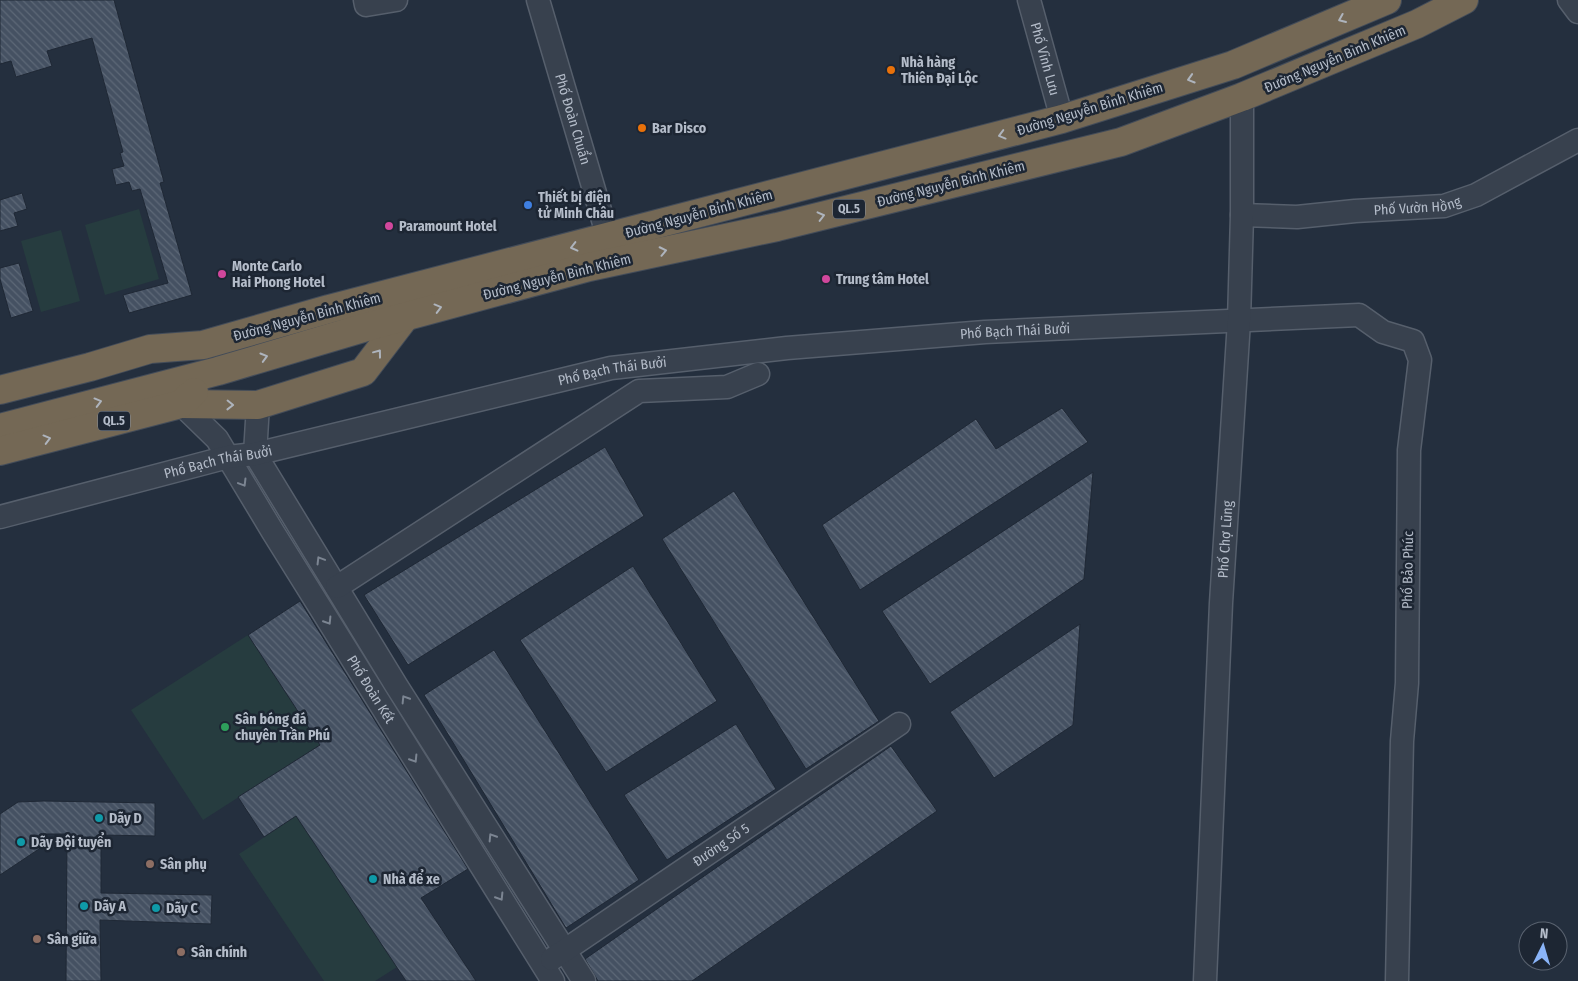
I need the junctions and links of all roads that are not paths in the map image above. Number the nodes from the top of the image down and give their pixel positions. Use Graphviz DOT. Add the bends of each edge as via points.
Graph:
graph roads {
  1 [pos="365,0"];
  2 [pos="396,0"];
  3 [pos="538,0"];
  4 [pos="1029,0"];
  5 [pos="1387,0"];
  6 [pos="1464,0"];
  7 [pos="1569,0"];
  8 [pos="1578,12"];
  9 [pos="1242,97"];
  10 [pos="1062,119"];
  11 [pos="1578,140"];
  12 [pos="1242,215"];
  13 [pos="609,238"];
  14 [pos="405,317"];
  15 [pos="1239,320"];
  16 [pos="203,345"];
  17 [pos="218,371"];
  18 [pos="758,374"];
  19 [pos="0,390"];
  20 [pos="181,404"];
  21 [pos="0,405"];
  22 [pos="258,405"];
  23 [pos="0,428"];
  24 [pos="0,451"];
  25 [pos="255,454"];
  26 [pos="228,457"];
  27 [pos="0,517"];
  28 [pos="337,587"];
  29 [pos="899,724"];
  30 [pos="563,951"];
  31 [pos="548,973"];
  32 [pos="584,981"];
  33 [pos="1205,981"];
  34 [pos="1397,981"];
  1 -- 2 [label="street" via="366,5"];
  3 -- 13 [label="street, Phố Đoàn Chuẩn"];
  4 -- 10 [label="street, Phố Vĩnh Lưu"];
  5 -- 10 [label="highway, Đường Nguyễn Bỉnh Khiêm / QL.5, one-way" via="1233,65"];
  6 -- 9 [label="highway, Đường Nguyễn Bình Khiêm / QL.5" via="1417,24"];
  7 -- 8 [label="street"];
  9 -- 12 [label="street, Phố Chợ Lũng"];
  14 -- 9 [label="highway, Đường Nguyễn Bình Khiêm / QL.5, one-way" via="589,267 777,227 1121,142"];
  10 -- 13 [label="highway, Đường Nguyễn Bỉnh Khiêm / QL.5, one-way"];
  11 -- 12 [label="street, Phố Vườn Hồng" via="1476,195 1444,206 1297,217"];
  12 -- 15 [label="street, Phố Chợ Lũng"];
  13 -- 16 [label="highway, Đường Nguyễn Bỉnh Khiêm / QL.5, one-way"];
  17 -- 14 [label="highway, Đường Nguyễn Bình Khiêm / QL.5, one-way"];
  22 -- 14 [label="highway, one-way" via="363,372"];
  15 -- 25 [label="street, Phố Bạch Thái Bưởi" via="985,332 787,348 611,368"];
  15 -- 33 [label="street, Phố Chợ Lũng" via="1221,603"];
  15 -- 34 [label="street, Phố Bảo Phúc" via="1359,315 1383,332 1413,341 1420,360 1409,450 1407,683 1402,740"];
  16 -- 19 [label="highway, Đường Nguyễn Bỉnh Khiêm / QL.5" via="150,349"];
  16 -- 21 [label="highway, QL.5" via="123,374"];
  17 -- 20 [label="highway, QL.5"];
  23 -- 17 [label="highway, QL.5, one-way"];
  18 -- 28 [label="street" via="727,387 639,391"];
  20 -- 22 [label="highway, one-way"];
  24 -- 20 [label="highway, QL.5, one-way"];
  20 -- 26 [label="street, Phố Đoàn Kết" via="217,439"];
  22 -- 25 [label="street"];
  25 -- 26 [label="street, Phố Bạch Thái Bưởi"];
  28 -- 25 [label="street, Phố Đoàn Kết, one-way"];
  26 -- 27 [label="street, Phố Bạch Thái Bưởi"];
  26 -- 31 [label="street, Phố Đoàn Kết, one-way"];
  30 -- 28 [label="street, Phố Đoàn Kết, one-way"];
  29 -- 30 [label="street, Đường Số 5"];
  30 -- 31 [label="street, Đường Số 5"];
  30 -- 32 [label="street, Phố Đoàn Kết"];
}
